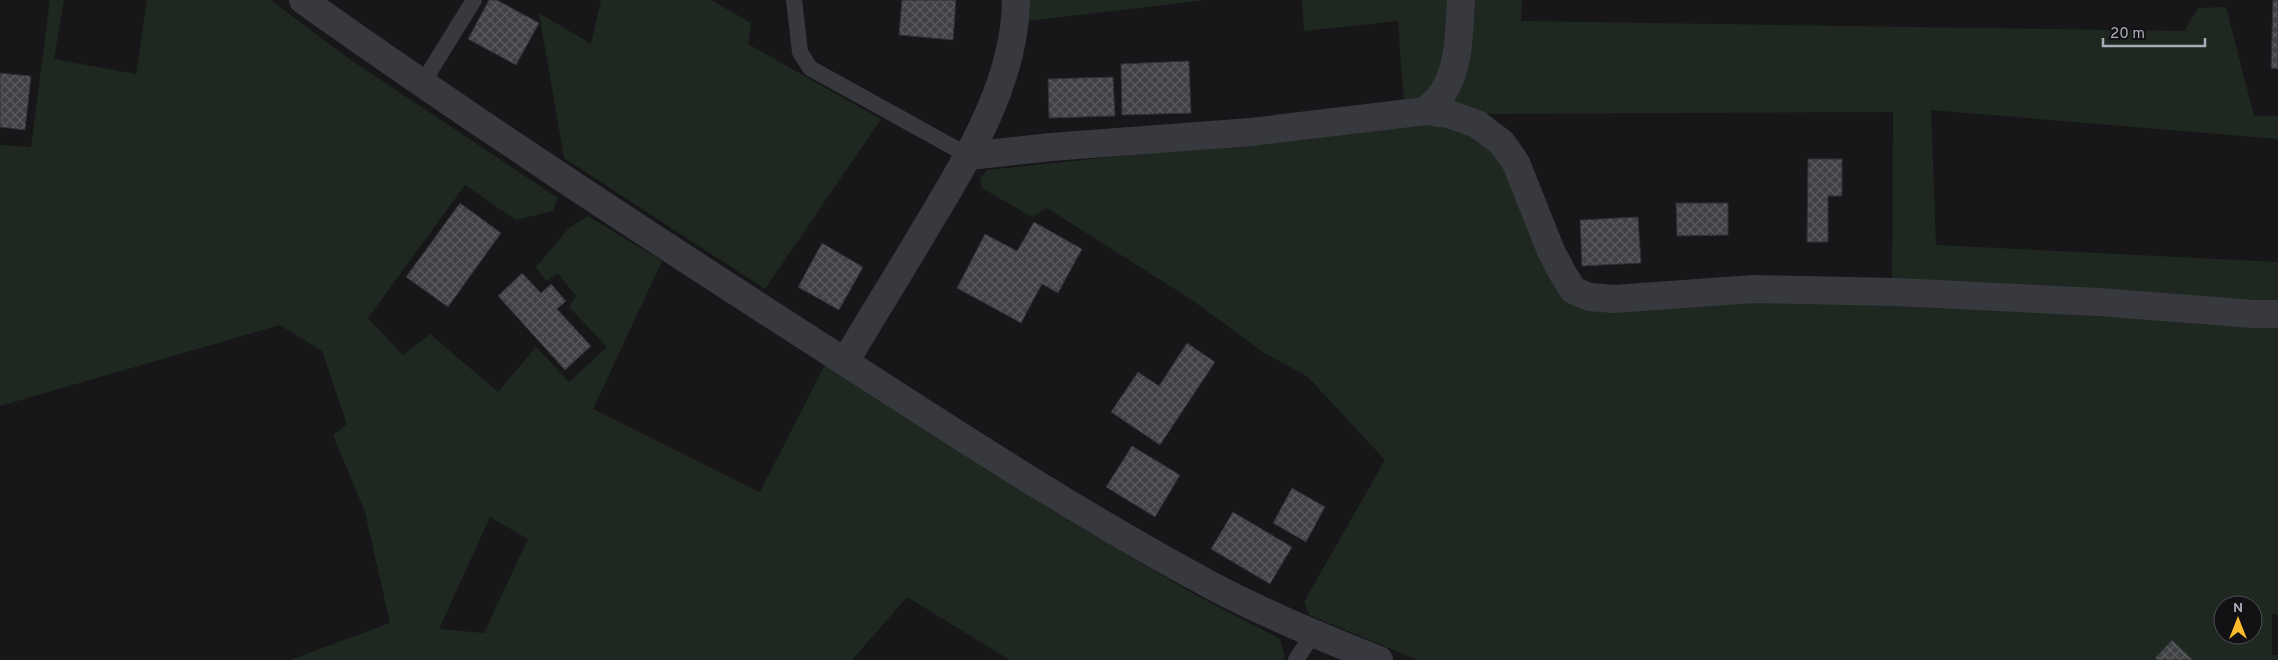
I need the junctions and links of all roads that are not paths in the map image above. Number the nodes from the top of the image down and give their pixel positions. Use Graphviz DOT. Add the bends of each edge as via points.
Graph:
graph roads {
  1 [pos="303,0"];
  2 [pos="474,0"];
  3 [pos="794,0"];
  4 [pos="1016,0"];
  5 [pos="1461,0"];
  6 [pos="422,84"];
  7 [pos="1426,111"];
  8 [pos="969,156"];
  9 [pos="2278,314"];
  10 [pos="845,362"];
  11 [pos="1313,634"];
  12 [pos="1296,660"];
  13 [pos="1379,660"];
  1 -- 6 [label="street"];
  2 -- 6 [label="lane"];
  3 -- 8 [label="lane" via="800,52 810,68"];
  4 -- 8 [label="street" via="1016,25 999,89"];
  5 -- 7 [label="street" via="1458,50 1453,72 1442,94"];
  6 -- 10 [label="street"];
  7 -- 8 [label="street" via="1252,132"];
  7 -- 9 [label="street" via="1448,114 1477,124 1502,143 1520,171 1551,251 1569,284 1573,290 1589,297 1614,299 1753,289 1828,290 2100,302"];
  8 -- 10 [label="street"];
  10 -- 11 [label="street" via="1061,500 1196,578"];
  11 -- 12 [label="lane"];
  11 -- 13 [label="street"];
}
